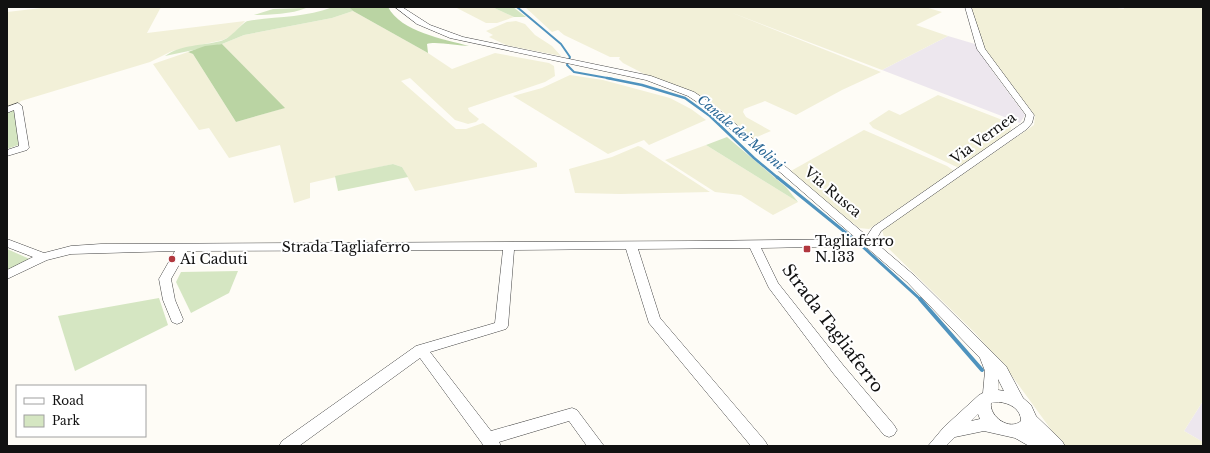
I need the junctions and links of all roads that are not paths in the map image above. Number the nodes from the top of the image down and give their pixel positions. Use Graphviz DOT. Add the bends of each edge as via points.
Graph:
graph roads {
  1 [pos="398,7"];
  2 [pos="968,7"];
  3 [pos="7,110"];
  4 [pos="7,153"];
  5 [pos="7,242"];
  6 [pos="869,242"];
  7 [pos="754,244"];
  8 [pos="631,246"];
  9 [pos="509,247"];
  10 [pos="183,248"];
  11 [pos="43,257"];
  12 [pos="7,275"];
  13 [pos="177,319"];
  14 [pos="421,350"];
  15 [pos="986,353"];
  16 [pos="987,397"];
  17 [pos="1018,403"];
  18 [pos="1030,420"];
  19 [pos="1001,428"];
  20 [pos="889,430"];
  21 [pos="1017,431"];
  22 [pos="949,432"];
  23 [pos="491,442"];
  24 [pos="287,446"];
  25 [pos="596,446"];
  26 [pos="760,446"];
  27 [pos="936,446"];
  28 [pos="1042,446"];
  29 [pos="1057,446"];
  1 -- 6 [label="street, Via Rusca" via="419,23 461,39 648,78 691,94 727,120"];
  2 -- 6 [label="street, Via Vernea" via="981,49 1030,115 1030,119 1024,127 877,229"];
  3 -- 4 [label="street" via="18,106 24,148"];
  5 -- 11 [label="street"];
  6 -- 7 [label="street, Strada Tagliaferro"];
  6 -- 15 [label="street, Via Rusca" via="912,279"];
  7 -- 8 [label="street, Strada Tagliaferro"];
  7 -- 20 [label="street, Strada Tagliaferro" via="773,285"];
  8 -- 9 [label="street, Strada Tagliaferro"];
  8 -- 26 [label="street" via="654,320"];
  9 -- 10 [label="street, Strada Tagliaferro"];
  9 -- 14 [label="street" via="501,326"];
  10 -- 11 [label="street, Strada Tagliaferro" via="101,248 71,250"];
  10 -- 13 [label="street" via="165,279 169,300"];
  11 -- 12 [label="street, Strada Tagliaferro"];
  14 -- 23 [label="street"];
  14 -- 24 [label="street"];
  15 -- 16 [label="street" via="992,371"];
  15 -- 17 [label="street, Via Rusca" via="1001,370"];
  16 -- 17 [label="street" via="1002,395"];
  16 -- 19 [label="street" via="982,404 985,415"];
  16 -- 22 [label="street"];
  17 -- 18 [label="street"];
  18 -- 21 [label="street" via="1026,428"];
  18 -- 29 [label="street"];
  19 -- 21 [label="street"];
  19 -- 22 [label="street" via="984,425"];
  21 -- 28 [label="street"];
  22 -- 27 [label="street"];
  23 -- 25 [label="street" via="572,414"];
}
